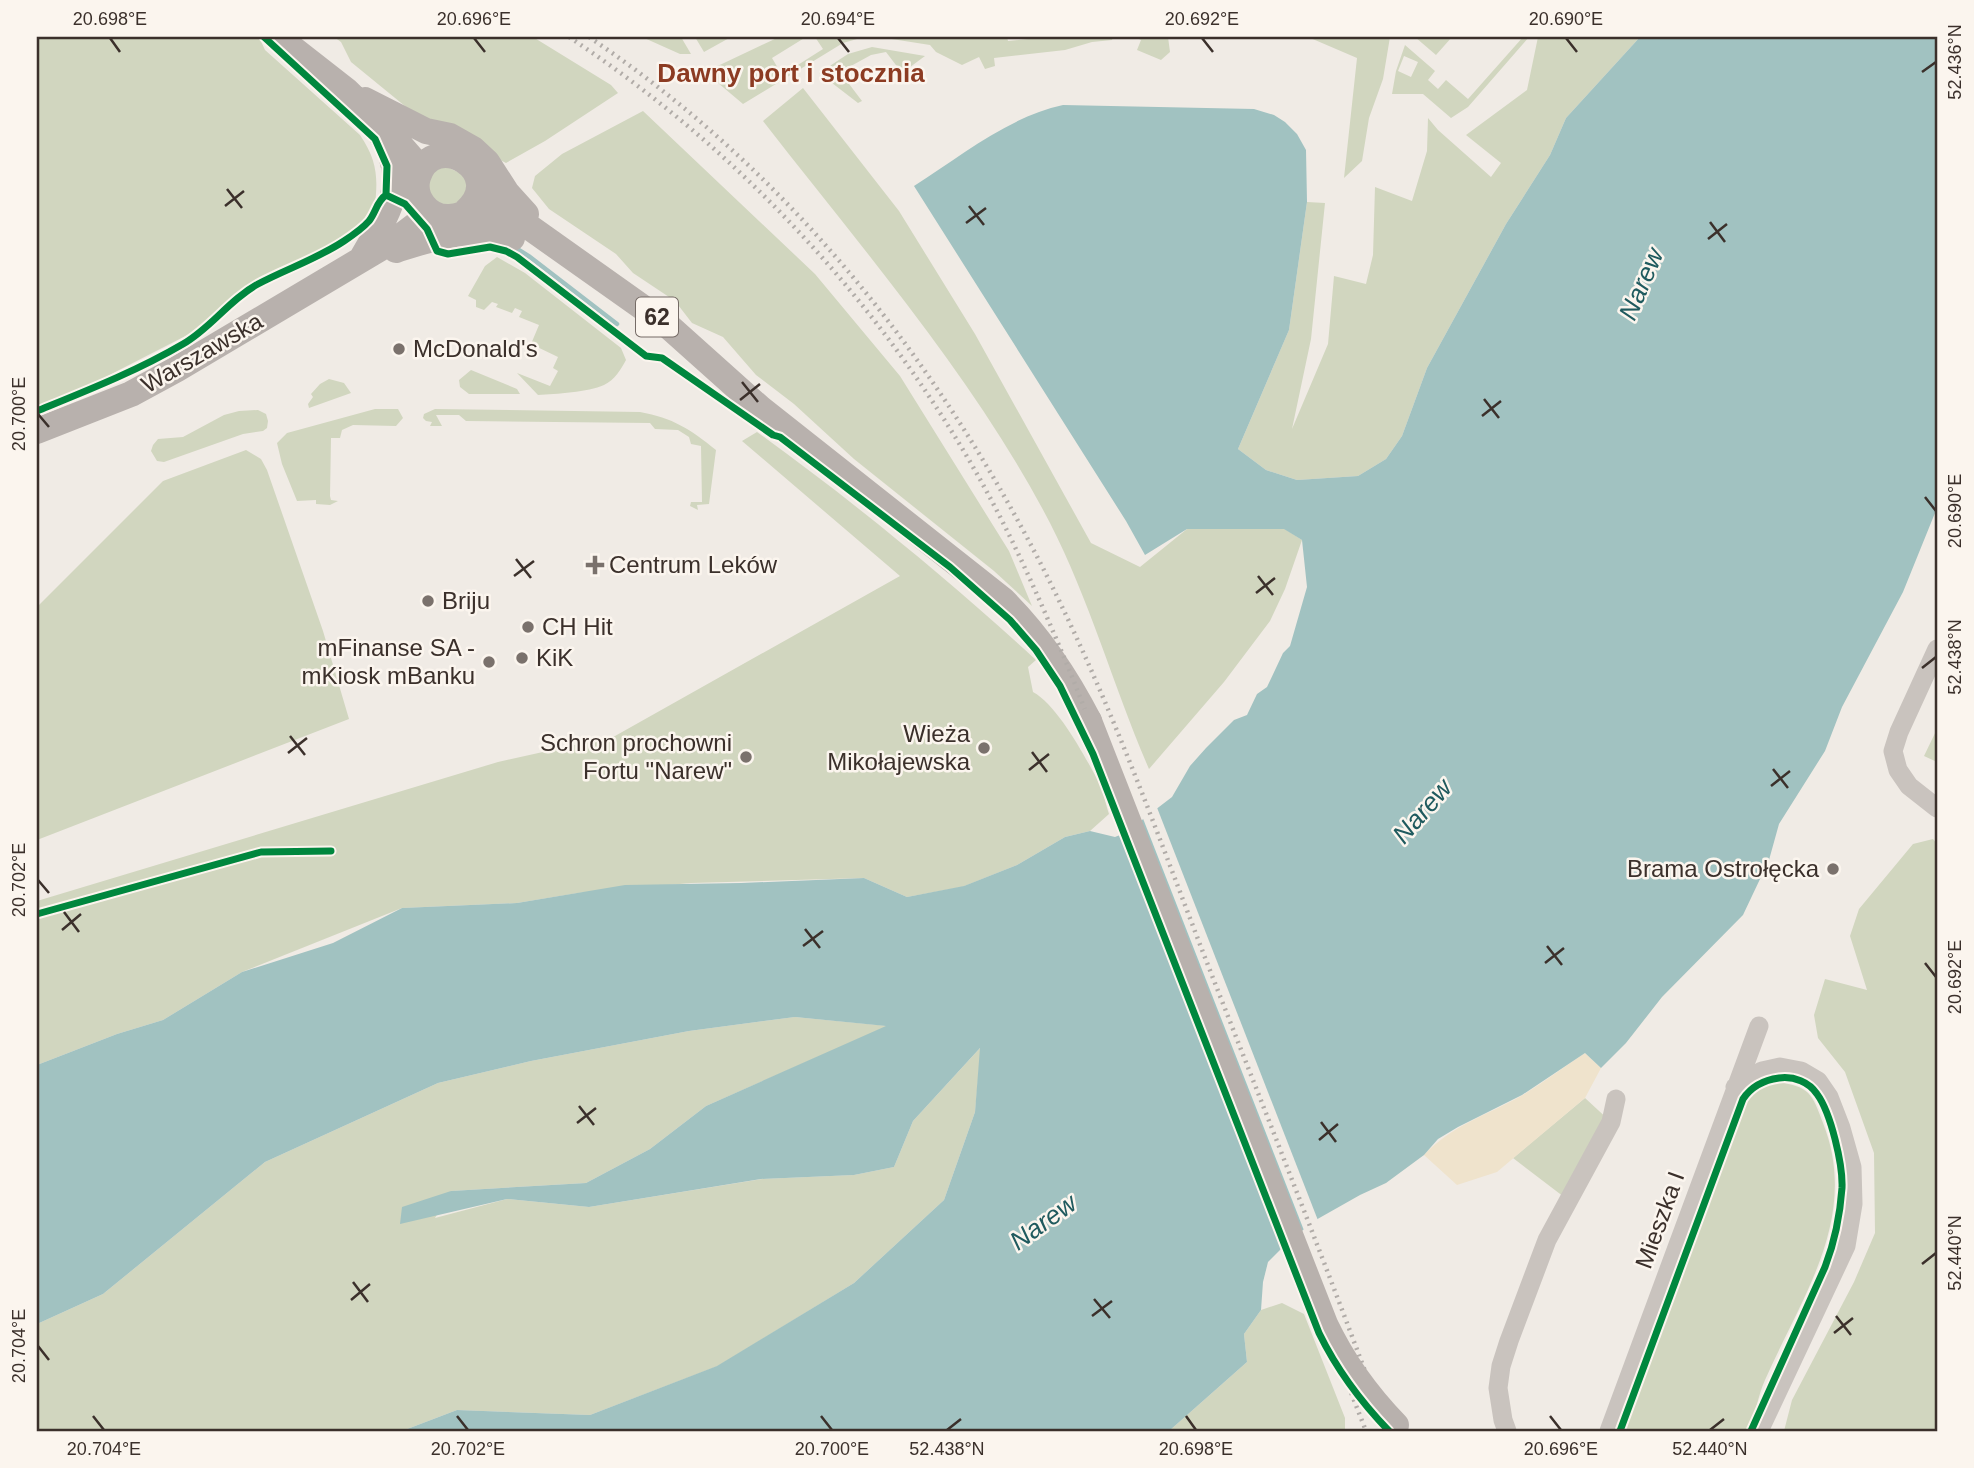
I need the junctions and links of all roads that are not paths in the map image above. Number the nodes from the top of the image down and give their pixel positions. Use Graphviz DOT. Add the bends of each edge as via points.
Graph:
graph roads {
  1 [pos="281,37"];
  2 [pos="359,101"];
  3 [pos="427,186"];
  4 [pos="479,187"];
  5 [pos="465,212"];
  6 [pos="545,236"];
  7 [pos="361,260"];
  8 [pos="564,264"];
  9 [pos="760,408"];
  10 [pos="37,431"];
  11 [pos="1937,649"];
  12 [pos="1937,808"];
  13 [pos="1759,1026"];
  14 [pos="1735,1087"];
  15 [pos="1616,1099"];
  16 [pos="1398,1428"];
  17 [pos="1507,1431"];
  18 [pos="1609,1431"];
  19 [pos="1759,1431"];
  1 -- 2 [label="main road, 62"];
  2 -- 3 [label="main road, 62"];
  2 -- 6 [label="main road, 62" via="473,149"];
  2 -- 7 [label="main road" via="388,146 396,187 390,210"];
  3 -- 4 [label="main road, 62" via="452,155 468,162"];
  3 -- 5 [label="main road, 62" via="450,218"];
  3 -- 7 [label="main road, Warszawska"];
  4 -- 5 [label="main road" via="476,200"];
  4 -- 6 [label="main road, 62"];
  5 -- 8 [label="main road, 62" via="497,219"];
  6 -- 9 [label="main road, 62" via="666,324"];
  7 -- 8 [label="main road" via="467,231 512,238"];
  7 -- 10 [label="main road, Warszawska" via="131,394"];
  8 -- 9 [label="main road, 62" via="713,380"];
  9 -- 16 [label="main road, 62, bridge" via="987,586 1043,645 1077,698 1099,744 1325,1324 1353,1373"];
  11 -- 12 [label="street" via="1893,751 1909,786"];
  13 -- 14 [label="street, Mieszka I"];
  14 -- 18 [label="street, Mieszka I"];
  14 -- 19 [label="street" via="1762,1071 1780,1067 1801,1071 1818,1081 1829,1097 1852,1167 1853,1204 1846,1246"];
  15 -- 17 [label="street" via="1611,1122 1546,1240 1509,1341 1498,1388"];
}
